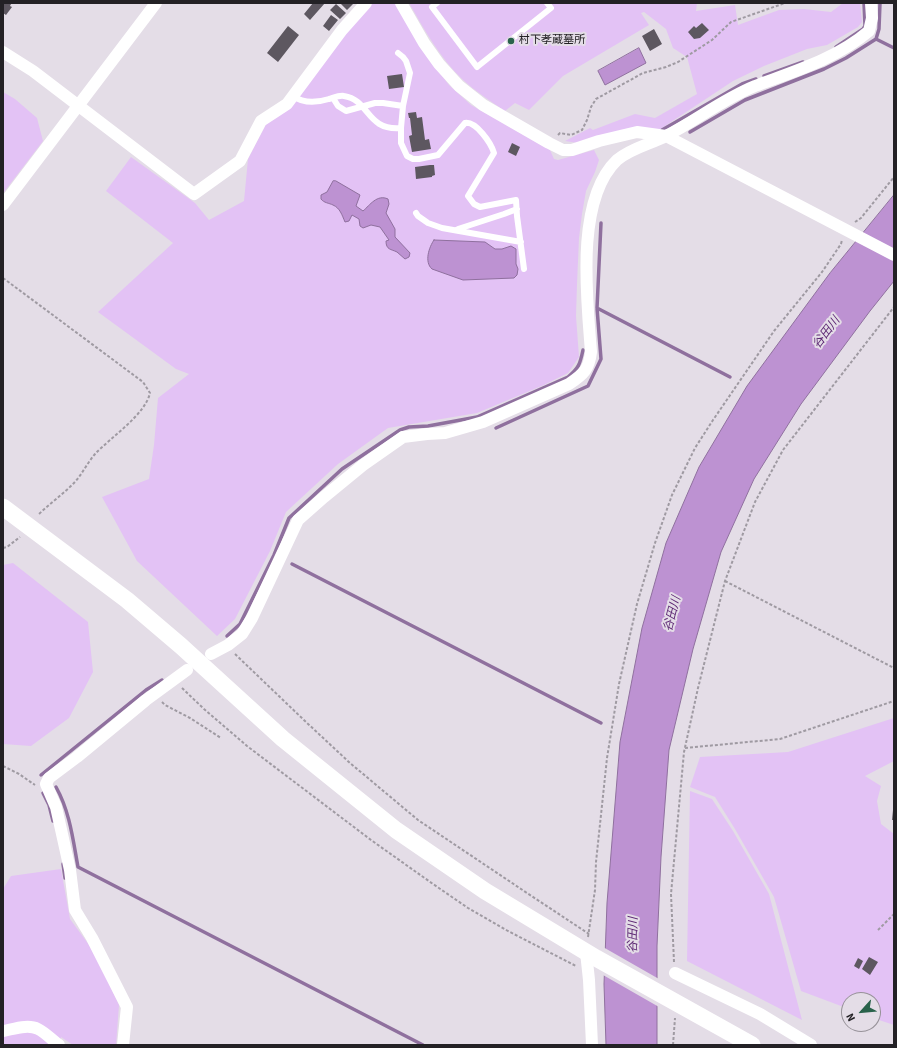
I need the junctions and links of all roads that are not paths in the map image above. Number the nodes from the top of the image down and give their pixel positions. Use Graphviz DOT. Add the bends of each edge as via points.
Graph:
graph roads {
  1 [pos="156,3"];
  2 [pos="366,3"];
  3 [pos="401,3"];
  4 [pos="437,3"];
  5 [pos="547,3"];
  6 [pos="871,3"];
  7 [pos="3,52"];
  8 [pos="398,53"];
  9 [pos="293,96"];
  10 [pos="334,98"];
  11 [pos="79,105"];
  12 [pos="363,106"];
  13 [pos="403,106"];
  14 [pos="401,128"];
  15 [pos="666,136"];
  16 [pos="3,205"];
  17 [pos="517,209"];
  18 [pos="416,213"];
  19 [pos="457,230"];
  20 [pos="521,242"];
  21 [pos="894,256"];
  22 [pos="524,269"];
  23 [pos="3,507"];
  24 [pos="211,654"];
  25 [pos="187,670"];
  26 [pos="590,960"];
  27 [pos="675,973"];
  28 [pos="3,1031"];
  29 [pos="60,1045"];
  30 [pos="123,1045"];
  31 [pos="592,1045"];
  32 [pos="752,1045"];
  33 [pos="810,1045"];
  1 -- 11 [label="street"];
  2 -- 9 [label="street" via="342,30"];
  3 -- 15 [label="street" via="424,43 459,86 496,114 553,145 564,150 572,150 637,132"];
  4 -- 5 [label="lane" via="432,7 477,67 551,8"];
  6 -- 15 [label="street" via="872,18 869,31 843,49 825,59 742,91"];
  7 -- 11 [label="street"];
  8 -- 13 [label="lane" via="406,61 410,73"];
  9 -- 10 [label="lane" via="306,102"];
  9 -- 11 [label="street" via="287,104 261,121 240,161 194,194"];
  10 -- 12 [label="lane" via="343,96"];
  10 -- 12 [label="lane" via="338,106 346,111"];
  11 -- 16 [label="street"];
  12 -- 13 [label="lane" via="375,103"];
  12 -- 14 [label="lane" via="378,124 387,128"];
  13 -- 14 [label="lane"];
  14 -- 17 [label="lane" via="401,143 407,156 419,159 438,155 465,123 474,125 492,146 494,153 468,196 480,207 516,200"];
  15 -- 21 [label="street"];
  15 -- 24 [label="street" via="618,159 602,180 596,194 588,233 585,281 591,352 586,371 569,384 483,422 445,434 403,437 363,465 298,520 242,634 228,646"];
  17 -- 19 [label="lane"];
  17 -- 20 [label="lane"];
  18 -- 19 [label="lane" via="428,223"];
  19 -- 20 [label="lane"];
  20 -- 22 [label="lane"];
  23 -- 26 [label="street" via="127,600 283,739 396,830"];
  25 -- 30 [label="street" via="49,778 46,784 56,807 70,870 75,910 127,1007"];
  26 -- 31 [label="street"];
  26 -- 32 [label="street" via="672,1000"];
  27 -- 33 [label="street" via="760,1014"];
  28 -- 29 [label="street" via="34,1027"];
}
